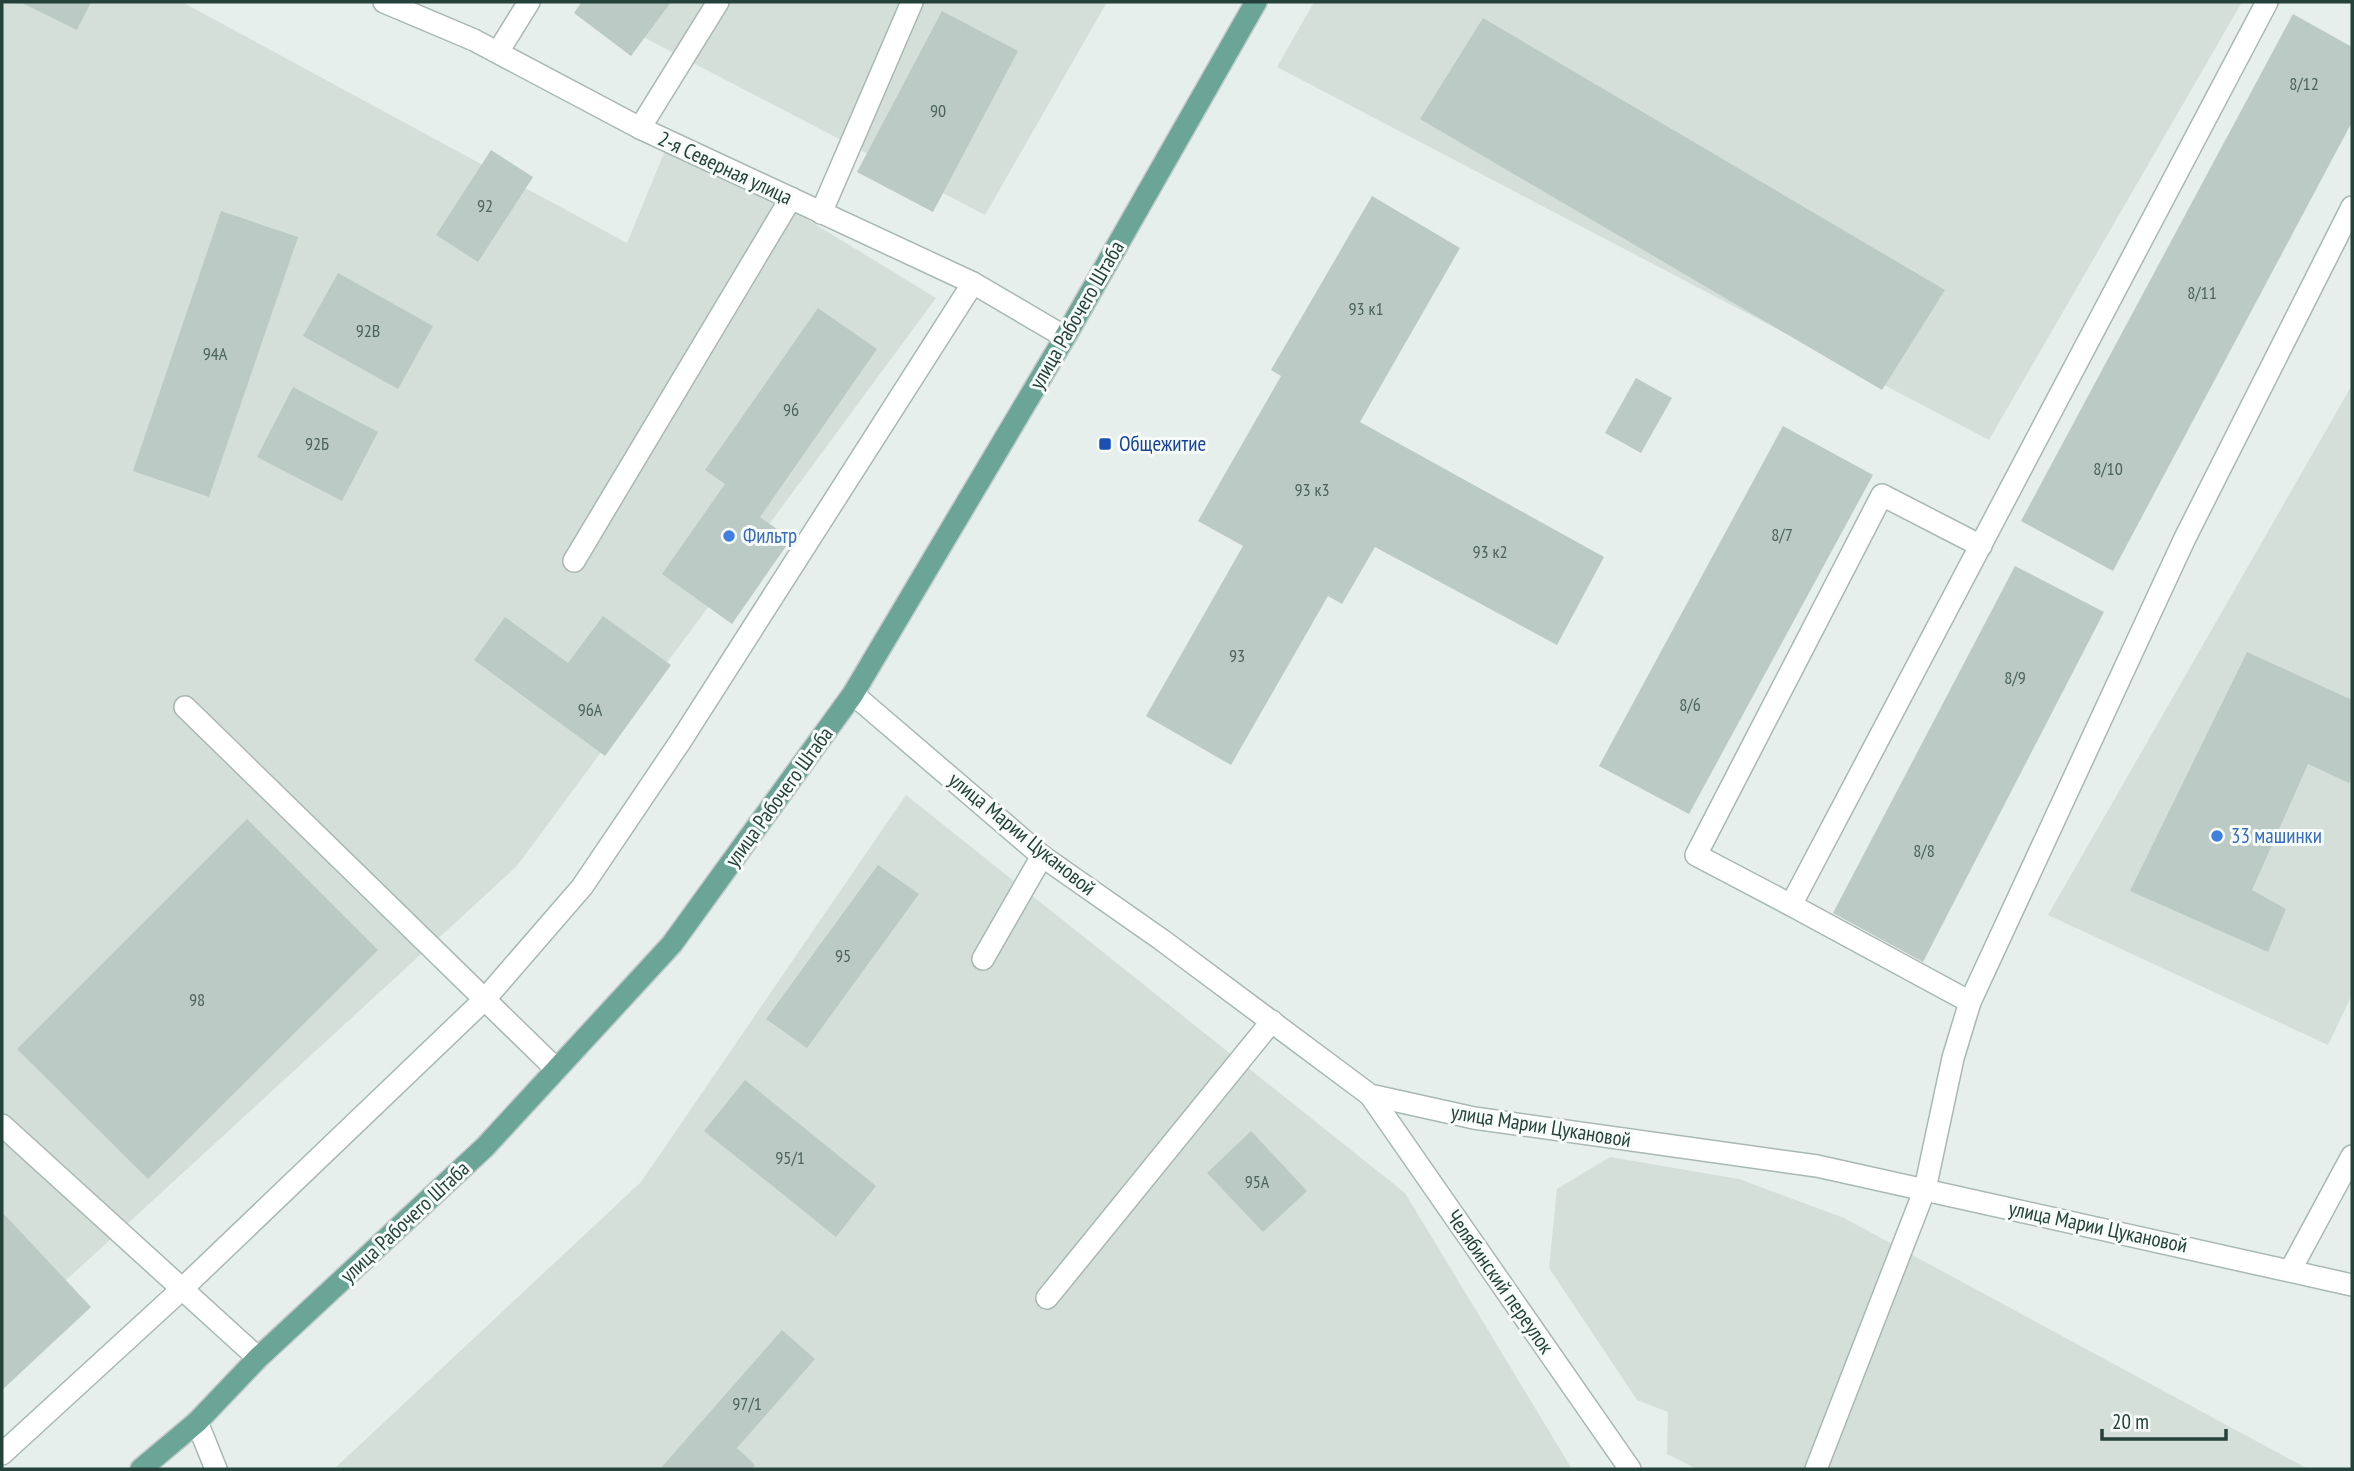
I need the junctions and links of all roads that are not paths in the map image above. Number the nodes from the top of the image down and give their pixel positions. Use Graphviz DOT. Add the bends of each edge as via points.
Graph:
graph roads {
  1 [pos="384,2"];
  2 [pos="529,2"];
  3 [pos="719,2"];
  4 [pos="912,2"];
  5 [pos="1256,2"];
  6 [pos="2267,2"];
  7 [pos="498,52"];
  8 [pos="640,128"];
  9 [pos="791,198"];
  10 [pos="2352,207"];
  11 [pos="821,213"];
  12 [pos="973,283"];
  13 [pos="1065,337"];
  14 [pos="1981,546"];
  15 [pos="574,561"];
  16 [pos="853,694"];
  17 [pos="185,708"];
  18 [pos="1042,856"];
  19 [pos="1791,905"];
  20 [pos="983,959"];
  21 [pos="485,999"];
  22 [pos="1970,1002"];
  23 [pos="1272,1021"];
  24 [pos="556,1069"];
  25 [pos="1370,1095"];
  26 [pos="2,1125"];
  27 [pos="2352,1156"];
  28 [pos="1925,1189"];
  29 [pos="2291,1269"];
  30 [pos="2352,1285"];
  31 [pos="182,1289"];
  32 [pos="1047,1298"];
  33 [pos="258,1359"];
  34 [pos="197,1422"];
  35 [pos="2,1454"];
  36 [pos="141,1469"];
  37 [pos="216,1469"];
  38 [pos="1630,1469"];
  39 [pos="1816,1469"];
  1 -- 7 [label="street, 2-я Северная улица"];
  2 -- 7 [label="street"];
  3 -- 8 [label="street"];
  4 -- 11 [label="street"];
  5 -- 13 [label="main road, улица Рабочего Штаба"];
  6 -- 14 [label="street"];
  7 -- 8 [label="street, 2-я Северная улица"];
  8 -- 9 [label="street, 2-я Северная улица"];
  9 -- 11 [label="street, 2-я Северная улица"];
  9 -- 15 [label="street"];
  10 -- 22 [label="street" via="2185,538"];
  11 -- 12 [label="street, 2-я Северная улица"];
  12 -- 13 [label="street, 2-я Северная улица"];
  12 -- 21 [label="street" via="582,887"];
  13 -- 16 [label="main road, улица Рабочего Штаба"];
  14 -- 19 [label="street"];
  14 -- 19 [label="street" via="1882,495 1696,855"];
  16 -- 18 [label="street, улица Марии Цукановой"];
  16 -- 24 [label="main road, улица Рабочего Штаба" via="672,944"];
  17 -- 21 [label="street"];
  18 -- 20 [label="street"];
  18 -- 23 [label="street, улица Марии Цукановой"];
  19 -- 22 [label="street"];
  21 -- 24 [label="street"];
  21 -- 31 [label="street"];
  22 -- 28 [label="street"];
  23 -- 25 [label="street, улица Марии Цукановой"];
  23 -- 32 [label="street"];
  24 -- 33 [label="main road, улица Рабочего Штаба" via="485,1147"];
  25 -- 28 [label="street, улица Марии Цукановой" via="1474,1118 1817,1166"];
  25 -- 38 [label="street, Челябинский переулок"];
  26 -- 31 [label="street"];
  27 -- 29 [label="street"];
  28 -- 29 [label="street, улица Марии Цукановой"];
  28 -- 39 [label="street"];
  29 -- 30 [label="street, улица Марии Цукановой"];
  31 -- 33 [label="street"];
  31 -- 35 [label="street"];
  33 -- 34 [label="main road, улица Рабочего Штаба"];
  34 -- 36 [label="main road, улица Рабочего Штаба"];
  34 -- 37 [label="street"];
}
